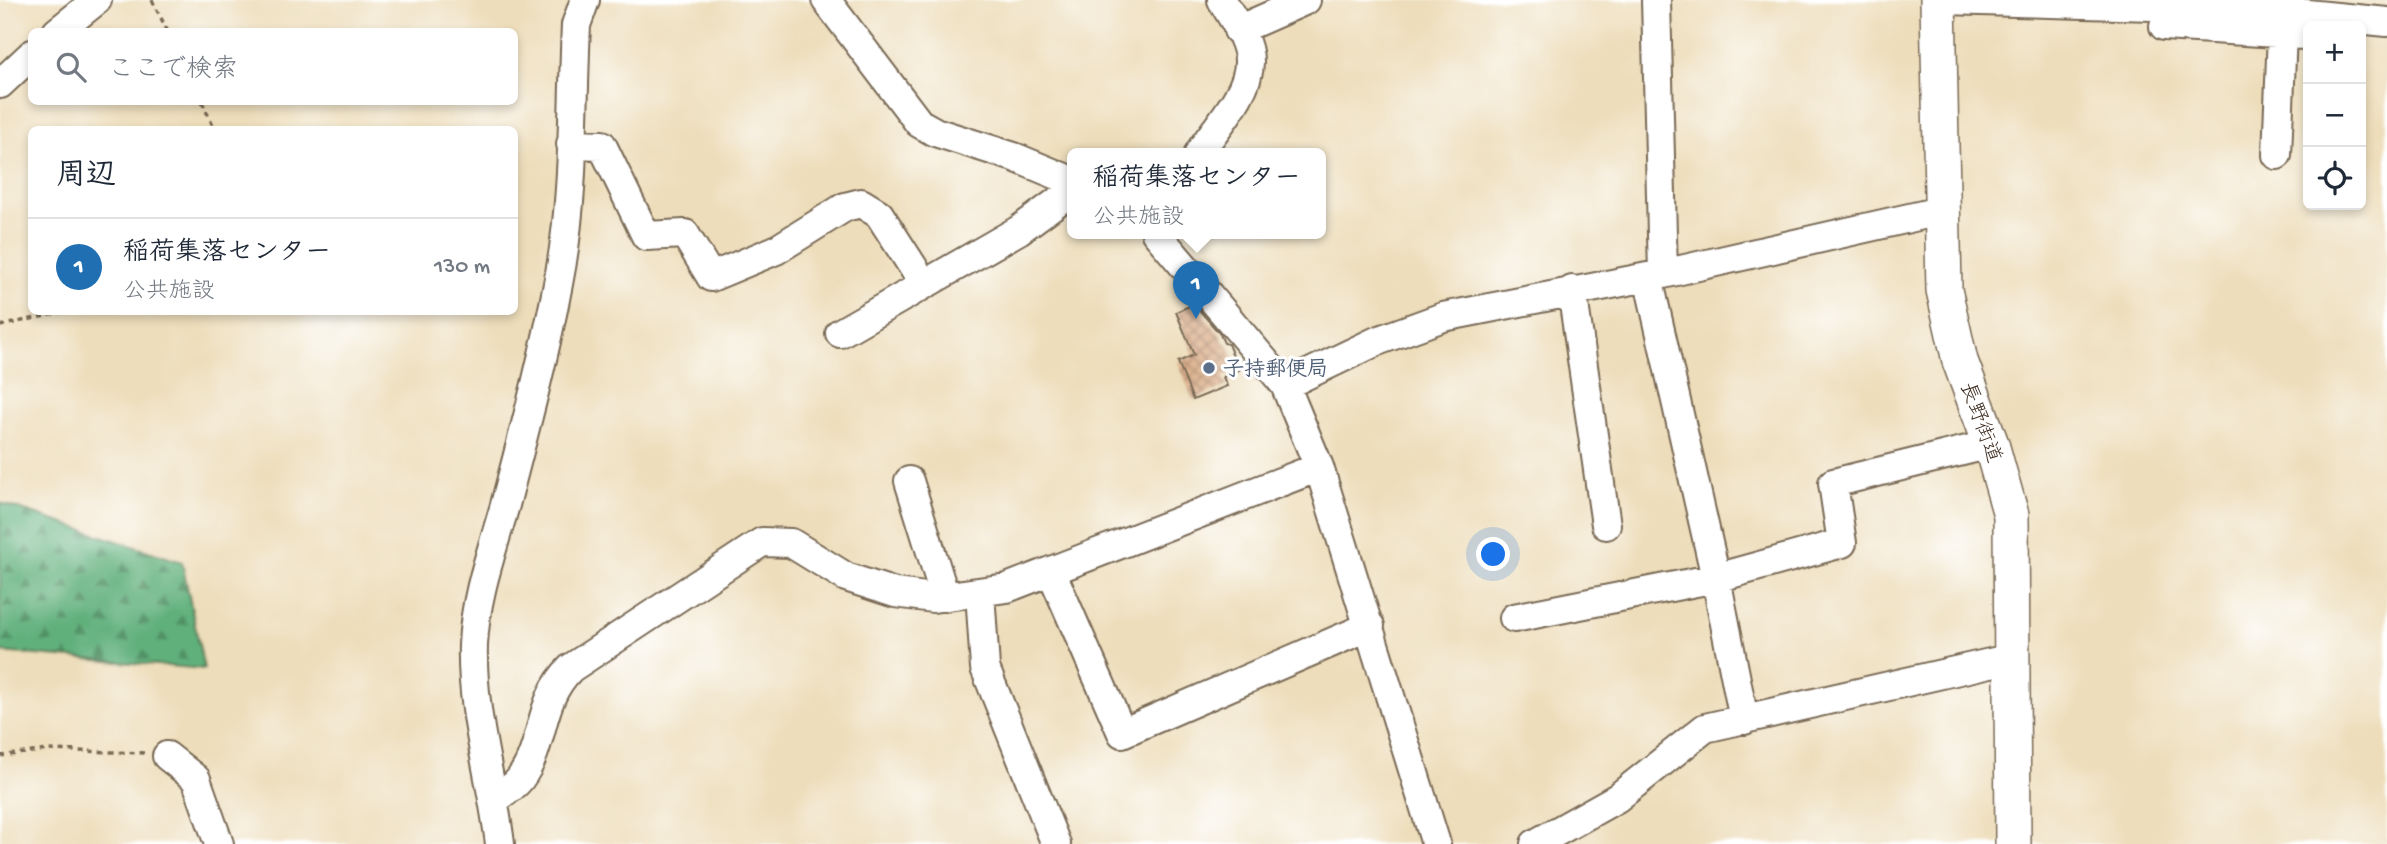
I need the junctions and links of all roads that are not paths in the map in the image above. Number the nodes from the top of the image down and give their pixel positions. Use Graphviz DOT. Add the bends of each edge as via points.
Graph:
graph roads {
  1 [pos="97,0"];
  2 [pos="585,0"];
  3 [pos="826,0"];
  4 [pos="1222,0"];
  5 [pos="1306,0"];
  6 [pos="1656,0"];
  7 [pos="2136,3"];
  8 [pos="1940,4"];
  9 [pos="2089,13"];
  10 [pos="2192,18"];
  11 [pos="2303,25"];
  12 [pos="2303,26"];
  13 [pos="62,28"];
  14 [pos="1238,30"];
  15 [pos="2303,54"];
  16 [pos="28,58"];
  17 [pos="0,83"];
  18 [pos="570,144"];
  19 [pos="1202,148"];
  20 [pos="2277,155"];
  21 [pos="1067,179"];
  22 [pos="1067,195"];
  23 [pos="1940,211"];
  24 [pos="1162,239"];
  25 [pos="1655,275"];
  26 [pos="924,284"];
  27 [pos="1572,290"];
  28 [pos="840,333"];
  29 [pos="1284,385"];
  30 [pos="1991,443"];
  31 [pos="1319,467"];
  32 [pos="909,481"];
  33 [pos="1606,525"];
  34 [pos="1051,570"];
  35 [pos="1716,578"];
  36 [pos="979,592"];
  37 [pos="945,597"];
  38 [pos="1514,618"];
  39 [pos="1370,626"];
  40 [pos="2012,659"];
  41 [pos="1744,720"];
  42 [pos="167,756"];
  43 [pos="494,800"];
  44 [pos="219,844"];
  45 [pos="500,844"];
  46 [pos="1056,844"];
  47 [pos="1436,844"];
  48 [pos="1535,844"];
  49 [pos="2013,844"];
  1 -- 13 [label="street"];
  2 -- 18 [label="street" via="576,25"];
  3 -- 21 [label="street" via="919,123"];
  4 -- 14 [label="street"];
  5 -- 14 [label="street"];
  6 -- 25 [label="street"];
  7 -- 9 [label="street"];
  7 -- 10 [label="street"];
  8 -- 9 [label="street"];
  8 -- 23 [label="main road, 長野街道"];
  9 -- 10 [label="street"];
  10 -- 11 [label="street" via="2256,9"];
  10 -- 12 [label="street"];
  14 -- 19 [label="street" via="1249,61 1247,74"];
  15 -- 20 [label="street"];
  16 -- 17 [label="street"];
  18 -- 26 [label="street" via="602,145 646,236 685,234 711,277 776,250 845,207 861,203 878,214"];
  18 -- 43 [label="street" via="569,208 559,281 476,618 473,646 484,763"];
  22 -- 26 [label="street" via="1019,230"];
  23 -- 25 [label="street"];
  23 -- 30 [label="main road, 長野街道" via="1950,323"];
  24 -- 29 [label="street"];
  25 -- 27 [label="street"];
  25 -- 35 [label="street"];
  26 -- 28 [label="street"];
  27 -- 29 [label="street" via="1443,317 1377,341"];
  27 -- 33 [label="street"];
  29 -- 31 [label="street"];
  30 -- 35 [label="street" via="1833,483 1842,543"];
  30 -- 40 [label="main road, 長野街道" via="2011,515"];
  31 -- 34 [label="street"];
  31 -- 39 [label="street"];
  32 -- 37 [label="street"];
  34 -- 36 [label="street" via="1007,588"];
  34 -- 39 [label="street" via="1122,733"];
  35 -- 38 [label="street"];
  35 -- 41 [label="street"];
  36 -- 37 [label="street"];
  36 -- 46 [label="street" via="985,668"];
  37 -- 43 [label="street" via="895,593 846,578 791,543 762,542 570,668 546,702 520,779"];
  39 -- 47 [label="street"];
  40 -- 41 [label="street"];
  40 -- 49 [label="main road, 長野街道"];
  41 -- 48 [label="street" via="1704,727 1617,798"];
  42 -- 44 [label="street" via="196,779"];
  43 -- 45 [label="street"];
}
